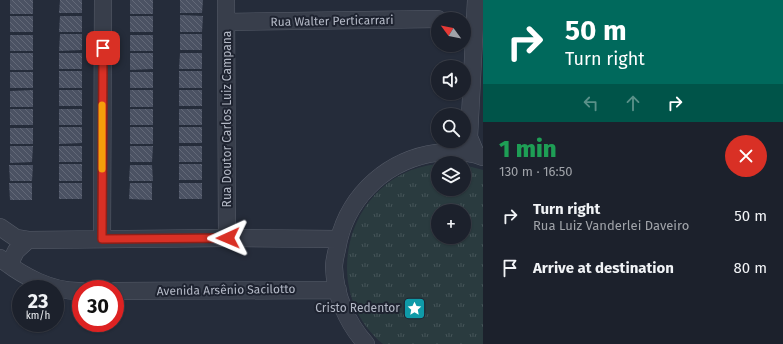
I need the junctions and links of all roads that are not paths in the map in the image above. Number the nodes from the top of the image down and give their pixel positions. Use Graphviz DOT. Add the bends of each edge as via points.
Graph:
graph roads {
  1 [pos="103,0"];
  2 [pos="226,0"];
  3 [pos="476,0"];
  4 [pos="471,16"];
  5 [pos="431,19"];
  6 [pos="226,22"];
  7 [pos="470,52"];
  8 [pos="473,155"];
  9 [pos="0,227"];
  10 [pos="228,238"];
  11 [pos="102,239"];
  12 [pos="338,239"];
  13 [pos="28,240"];
  14 [pos="4,262"];
  15 [pos="72,290"];
  16 [pos="338,290"];
  17 [pos="124,291"];
  18 [pos="366,344"];
  1 -- 11 [label="street"];
  2 -- 6 [label="street, Rua Doutor Carlos Luiz Campana"];
  3 -- 4 [label="street"];
  5 -- 6 [label="street, Rua Walter Perticarrari"];
  6 -- 10 [label="street, Rua Doutor Carlos Luiz Campana"];
  7 -- 8 [label="street" via="469,137"];
  8 -- 12 [label="street" via="436,153 419,156 387,170 358,198 344,222"];
  9 -- 13 [label="street" via="16,238"];
  10 -- 11 [label="street"];
  10 -- 12 [label="street"];
  11 -- 13 [label="street"];
  12 -- 16 [label="street" via="334,266"];
  13 -- 14 [label="street"];
  14 -- 15 [label="street" via="50,287"];
  16 -- 17 [label="street, Avenida Arsênio Sacilotto"];
  16 -- 18 [label="street" via="349,321"];
}
